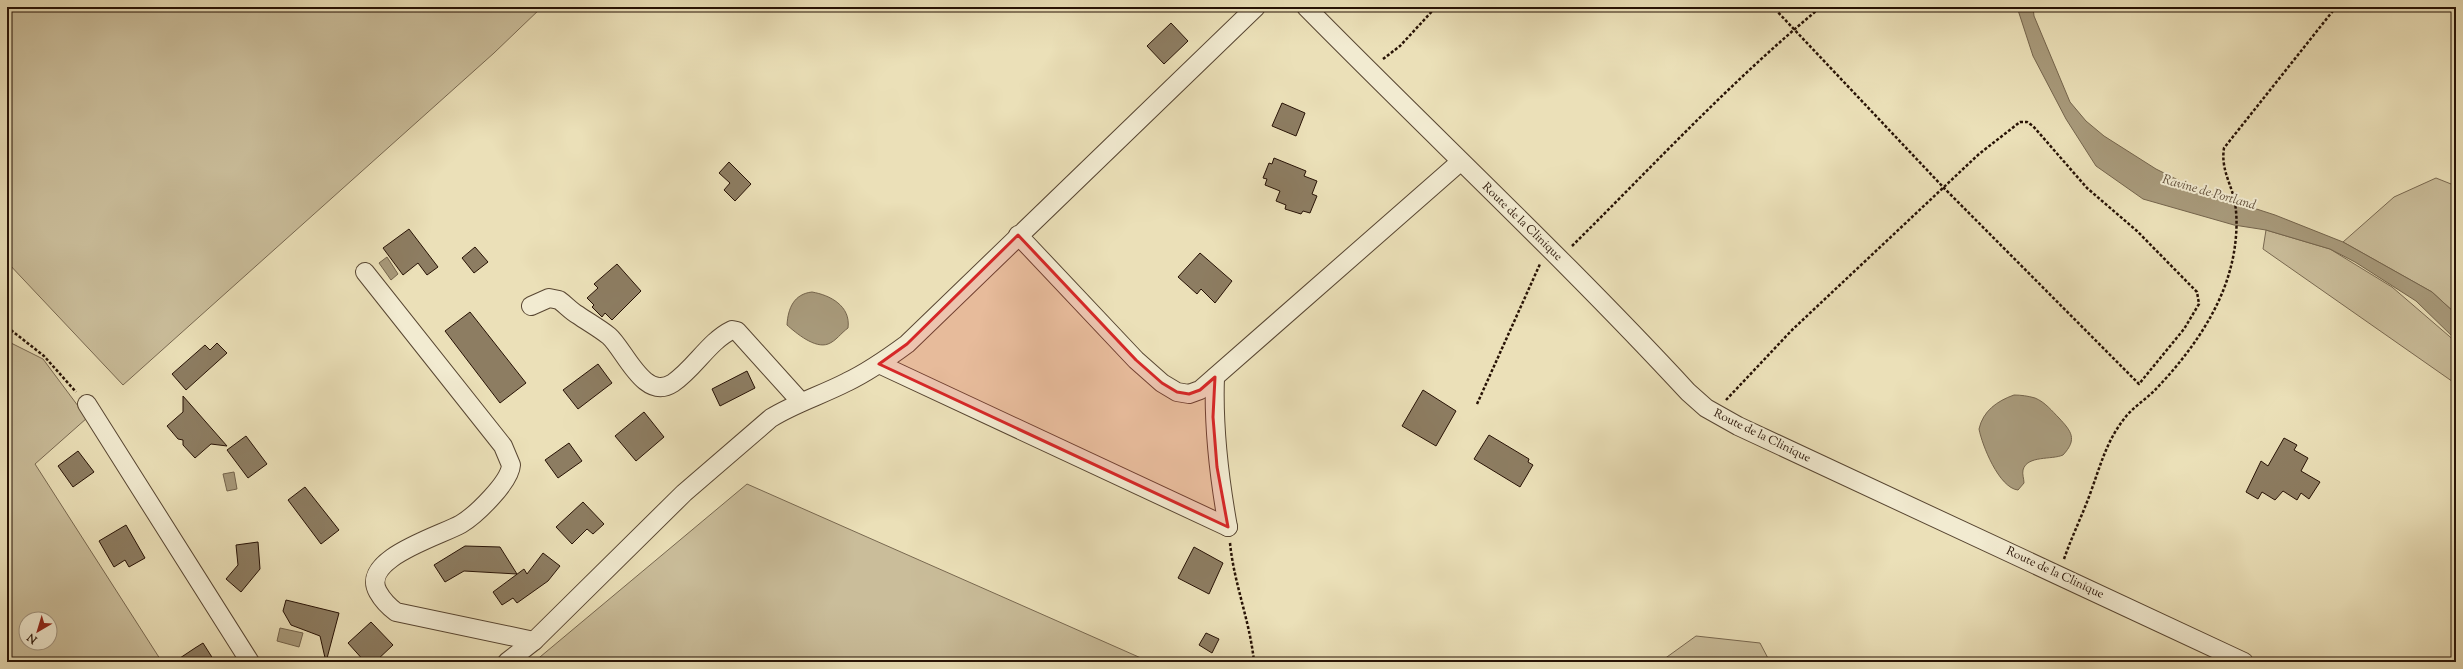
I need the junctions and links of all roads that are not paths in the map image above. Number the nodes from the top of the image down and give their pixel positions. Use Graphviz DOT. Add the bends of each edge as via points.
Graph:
graph roads {
  1 [pos="1256,7"];
  2 [pos="1306,7"];
  3 [pos="1460,162"];
  4 [pos="1018,235"];
  5 [pos="365,272"];
  6 [pos="531,306"];
  7 [pos="879,364"];
  8 [pos="1215,377"];
  9 [pos="801,402"];
  10 [pos="87,404"];
  11 [pos="534,641"];
  12 [pos="250,662"];
  13 [pos="507,662"];
  14 [pos="2244,662"];
  1 -- 4 [label="street"];
  2 -- 3 [label="street, Route de la Clinique"];
  3 -- 8 [label="street"];
  3 -- 14 [label="street, Route de la Clinique" via="1554,252 1688,392 1714,413"];
  4 -- 7 [label="street" via="907,344"];
  4 -- 8 [label="street" via="1136,360 1162,383 1177,392 1189,394 1200,390"];
  5 -- 11 [label="street" via="503,446 512,465 506,481 468,518 387,561 374,577 374,586 389,607 396,612"];
  6 -- 9 [label="street" via="549,298 559,300 610,337 641,378 662,387 672,384 696,364 726,333 737,331"];
  7 -- 8 [label="street" via="1228,527 1213,417"];
  7 -- 9 [label="street" via="849,381"];
  9 -- 11 [label="street" via="771,418 684,493"];
  10 -- 12 [label="street"];
  11 -- 13 [label="street"];
}
